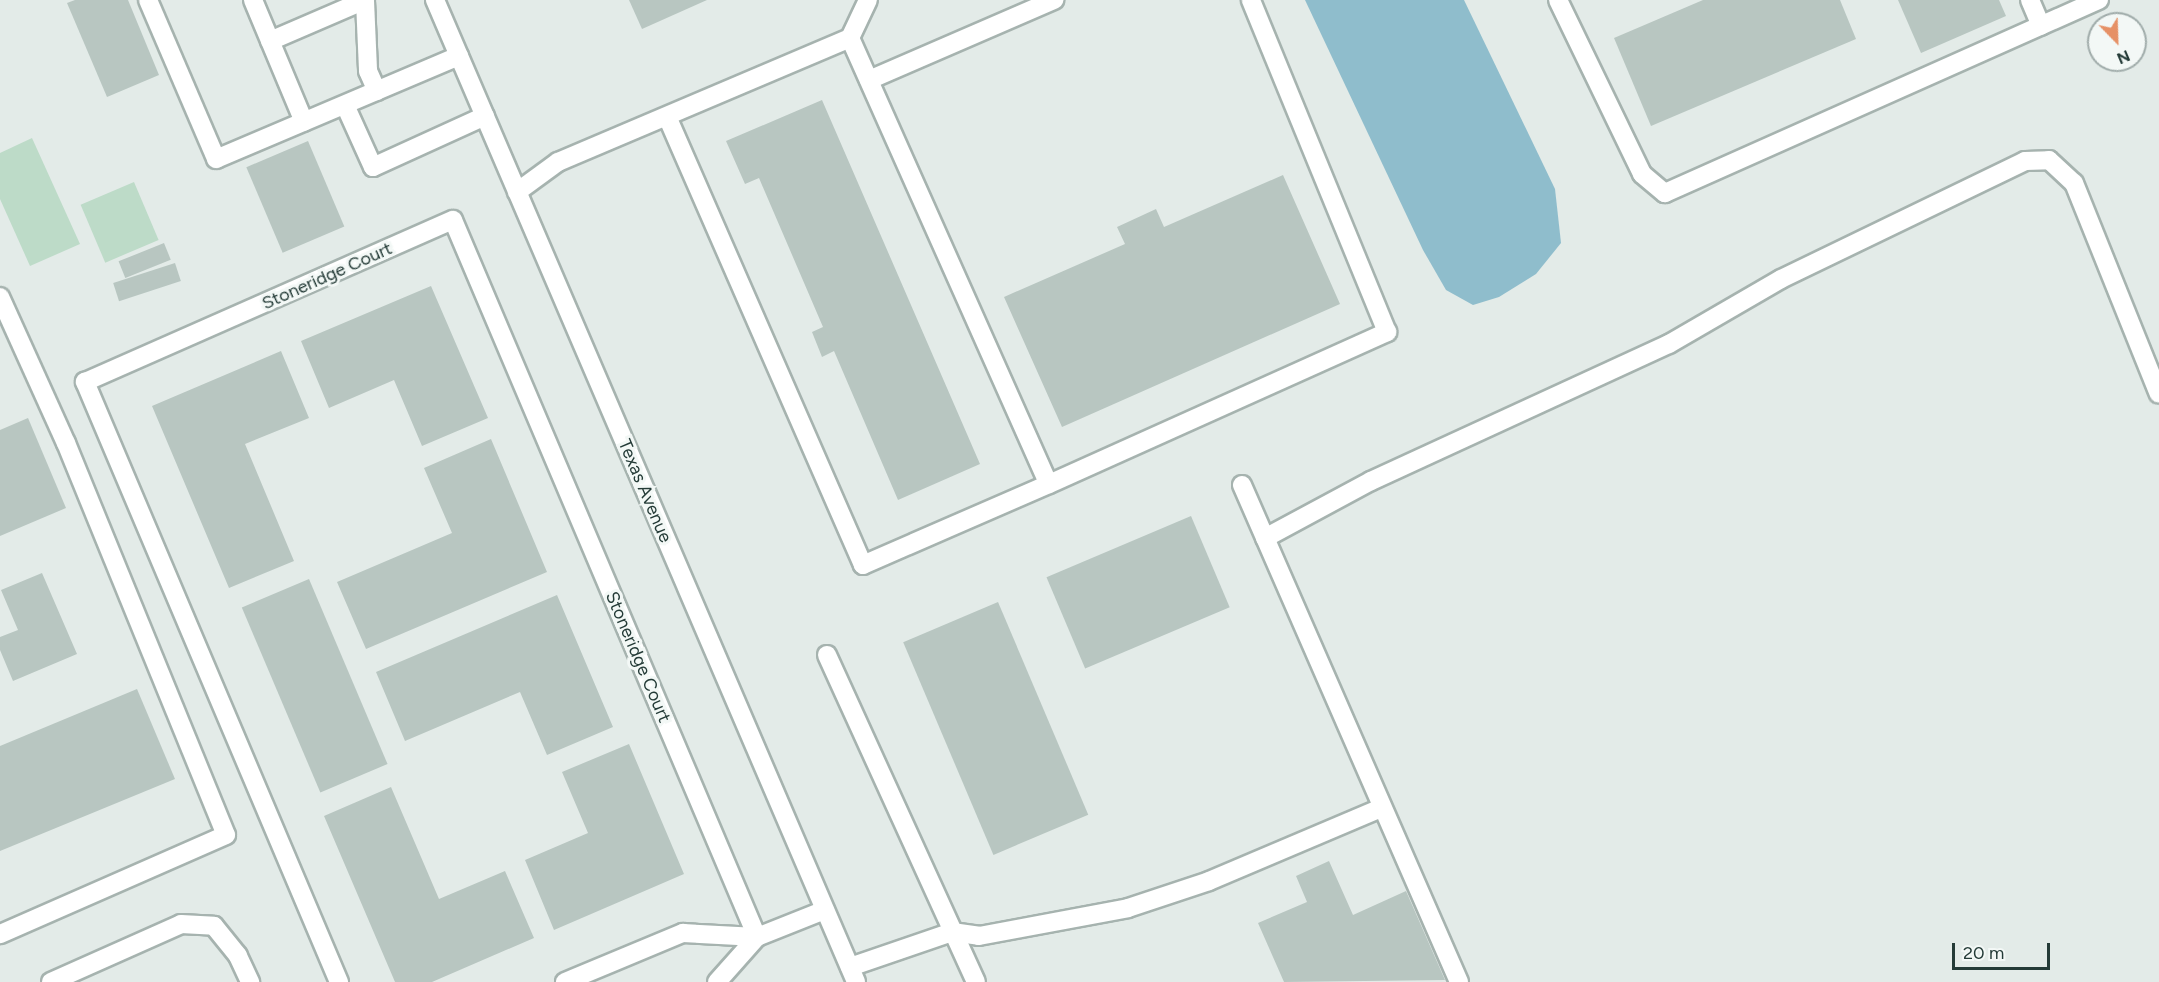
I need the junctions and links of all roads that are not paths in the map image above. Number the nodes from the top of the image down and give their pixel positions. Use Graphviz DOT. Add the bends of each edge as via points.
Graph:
graph roads {
  1 [pos="148,0"];
  2 [pos="253,0"];
  3 [pos="435,0"];
  4 [pos="868,0"];
  5 [pos="1054,0"];
  6 [pos="1251,0"];
  7 [pos="1557,0"];
  8 [pos="2030,0"];
  9 [pos="2099,0"];
  10 [pos="365,1"];
  11 [pos="2041,26"];
  12 [pos="850,38"];
  13 [pos="270,41"];
  14 [pos="459,56"];
  15 [pos="869,80"];
  16 [pos="378,91"];
  17 [pos="345,105"];
  18 [pos="485,116"];
  19 [pos="667,117"];
  20 [pos="304,122"];
  21 [pos="518,192"];
  22 [pos="0,297"];
  23 [pos="2159,394"];
  24 [pos="1049,484"];
  25 [pos="1242,485"];
  26 [pos="1265,538"];
  27 [pos="827,655"];
  28 [pos="1381,808"];
  29 [pos="825,910"];
  30 [pos="952,932"];
  31 [pos="0,934"];
  32 [pos="757,937"];
  33 [pos="853,975"];
  34 [pos="51,982"];
  35 [pos="250,982"];
  36 [pos="339,982"];
  37 [pos="565,982"];
  38 [pos="717,982"];
  39 [pos="976,982"];
  40 [pos="1459,982"];
  1 -- 20 [label="street" via="216,159"];
  2 -- 13 [label="street"];
  3 -- 14 [label="street, Texas Avenue"];
  4 -- 12 [label="street"];
  5 -- 15 [label="street"];
  6 -- 24 [label="street" via="1388,332"];
  7 -- 11 [label="street" via="1642,174 1665,193"];
  8 -- 11 [label="street"];
  9 -- 11 [label="street"];
  10 -- 13 [label="street"];
  10 -- 16 [label="street" via="368,71"];
  12 -- 15 [label="street"];
  12 -- 19 [label="street"];
  13 -- 20 [label="street"];
  14 -- 16 [label="street"];
  14 -- 18 [label="street, Texas Avenue"];
  15 -- 24 [label="street"];
  16 -- 17 [label="street"];
  17 -- 18 [label="street" via="373,167"];
  17 -- 20 [label="street"];
  18 -- 21 [label="street, Texas Avenue"];
  19 -- 21 [label="street" via="558,162"];
  19 -- 24 [label="street" via="863,565"];
  21 -- 29 [label="street, Texas Avenue"];
  22 -- 31 [label="street" via="66,443 226,835"];
  23 -- 26 [label="street" via="2074,183 2049,160 2025,161 1781,279 1659,349 1371,481"];
  25 -- 26 [label="street"];
  26 -- 28 [label="street"];
  27 -- 30 [label="street"];
  28 -- 30 [label="street" via="1209,881 1128,908 979,936"];
  28 -- 40 [label="street"];
  29 -- 32 [label="street"];
  29 -- 33 [label="street, Texas Avenue"];
  30 -- 33 [label="street"];
  30 -- 39 [label="street"];
  32 -- 36 [label="street, Stoneridge Court" via="453,220 85,382"];
  32 -- 37 [label="street" via="683,933"];
  32 -- 38 [label="street"];
  34 -- 35 [label="street" via="181,924 214,926 238,956"];
}
